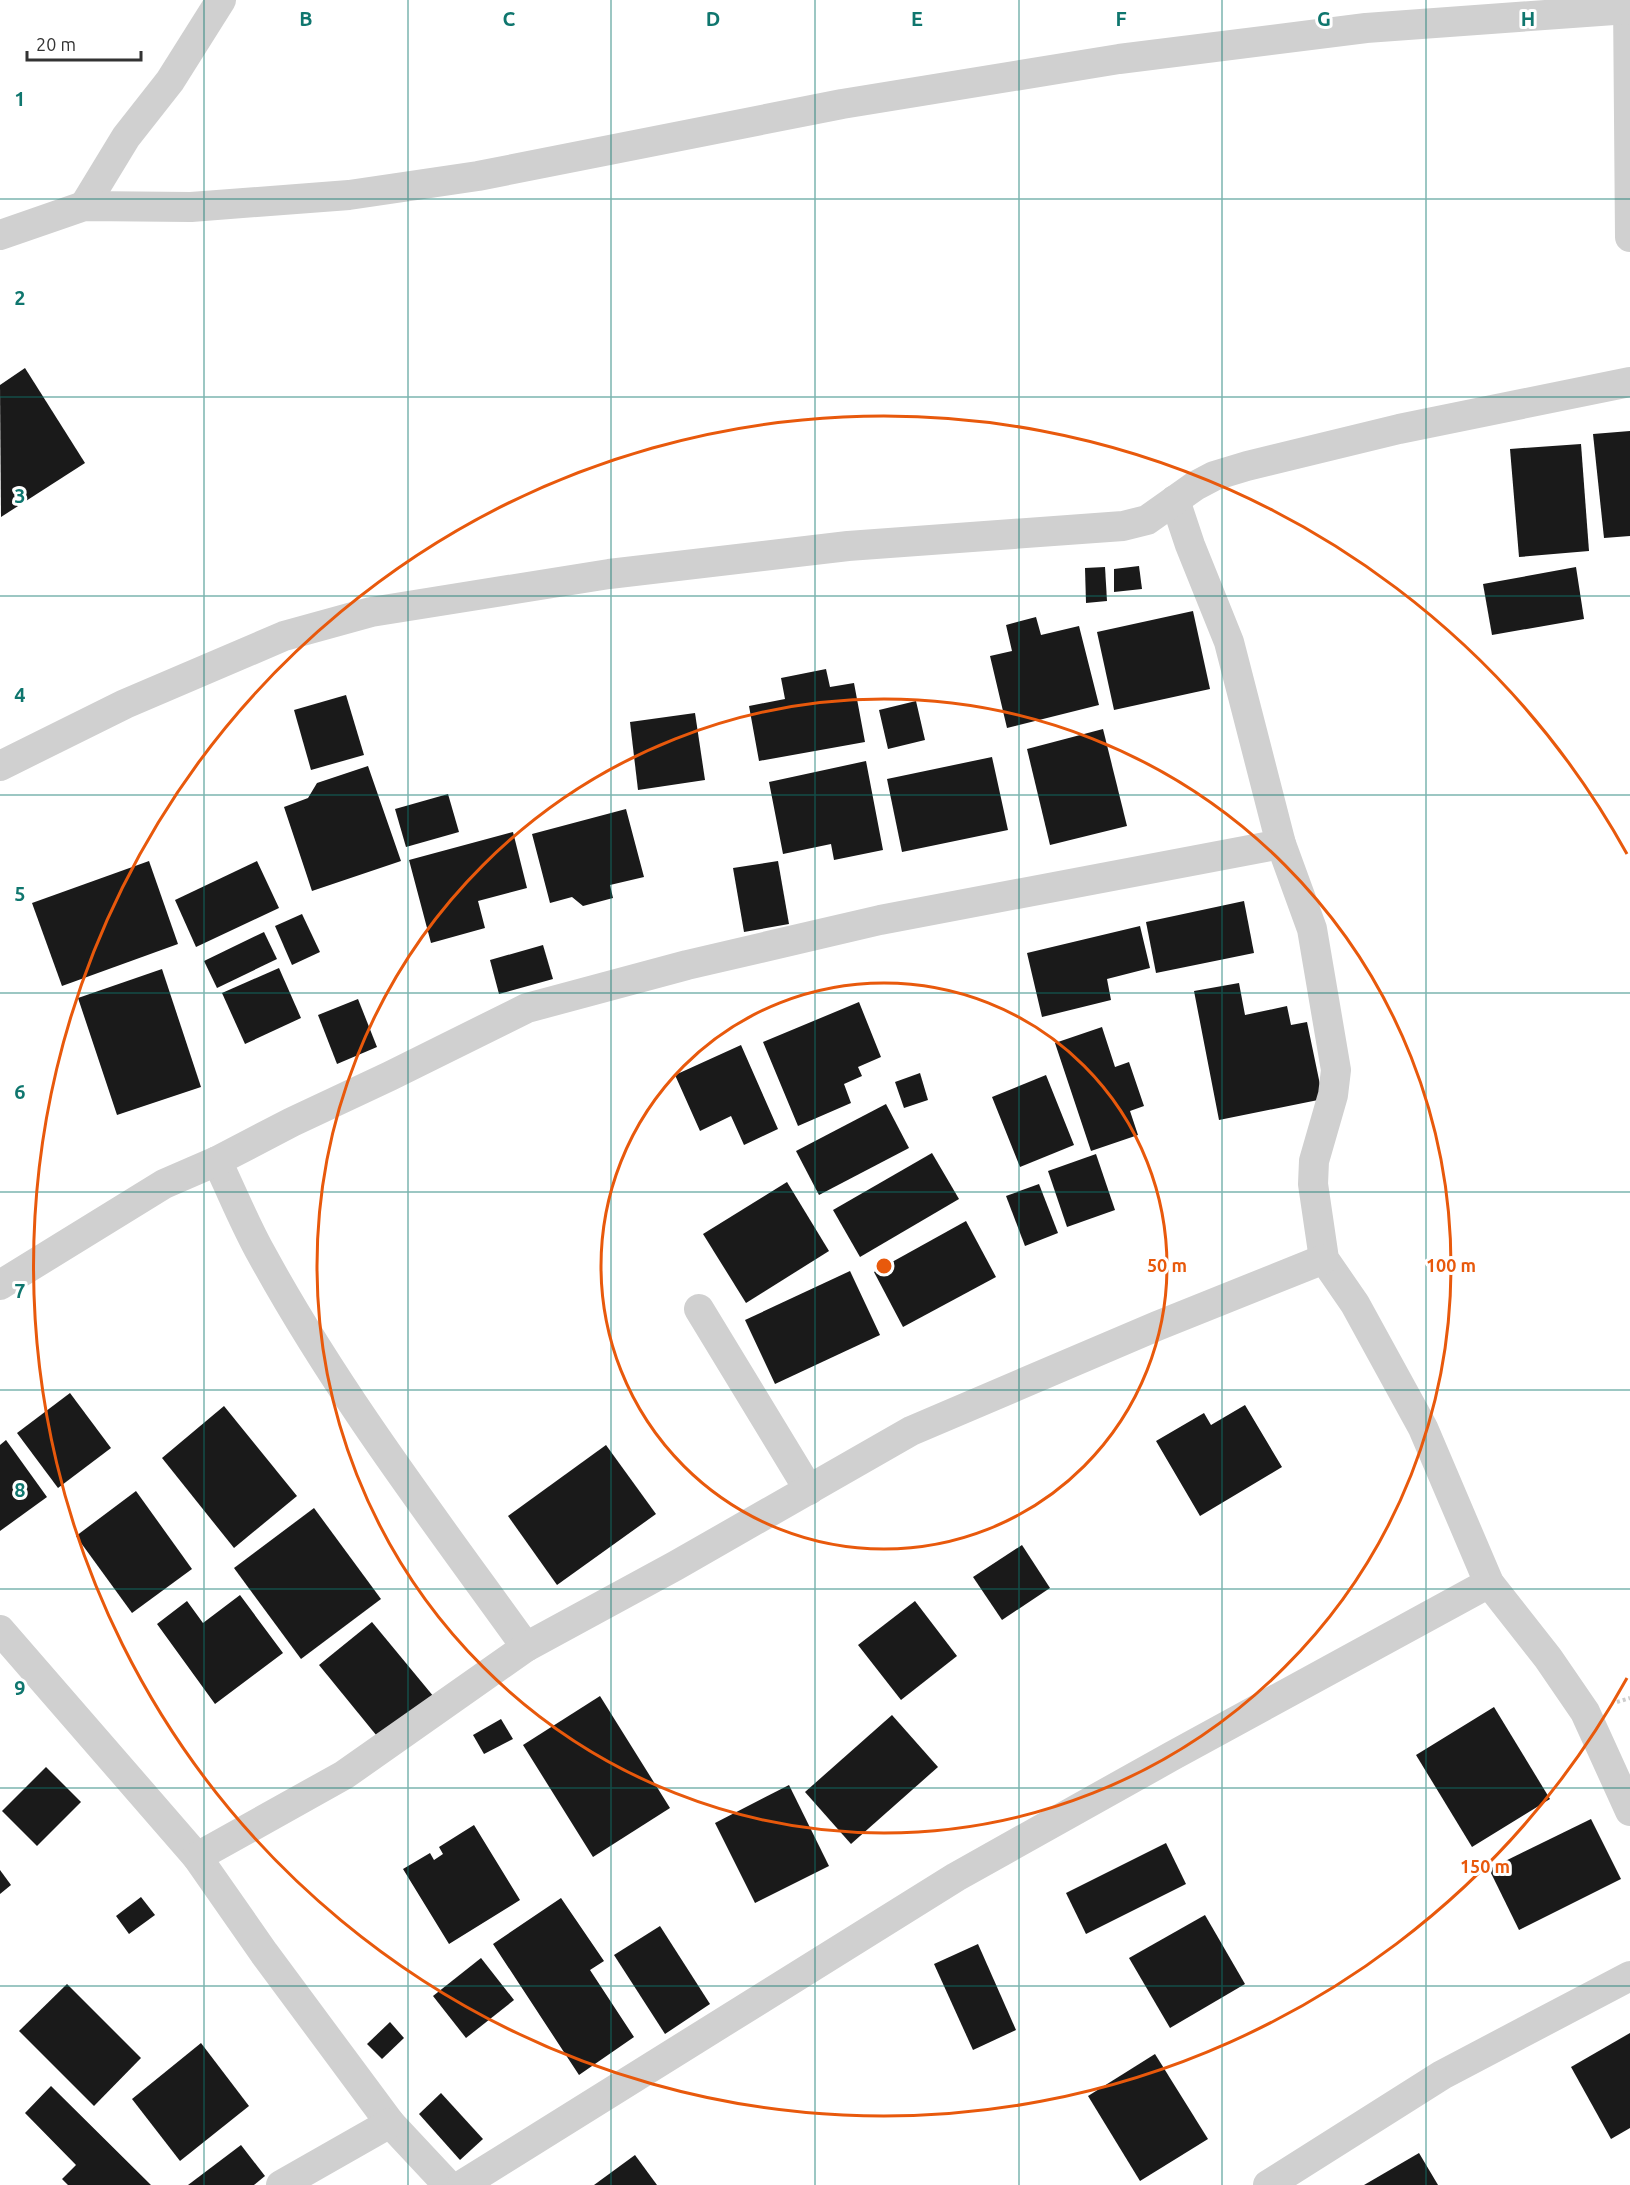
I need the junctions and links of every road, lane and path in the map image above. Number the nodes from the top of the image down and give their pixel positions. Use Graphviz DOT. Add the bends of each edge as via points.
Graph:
graph roads {
  1 [pos="221,0"];
  2 [pos="1628,5"];
  3 [pos="84,206"];
  4 [pos="0,235"];
  5 [pos="1630,237"];
  6 [pos="1630,382"];
  7 [pos="1175,500"];
  8 [pos="0,766"];
  9 [pos="1281,843"];
  10 [pos="217,1161"];
  11 [pos="1324,1259"];
  12 [pos="0,1285"];
  13 [pos="699,1309"];
  14 [pos="809,1490"];
  15 [pos="1489,1583"];
  16 [pos="0,1630"];
  17 [pos="526,1647"];
  18 [pos="1630,1811"];
  19 [pos="197,1857"];
  20 [pos="1630,1976"];
  21 [pos="390,2123"];
  22 [pos="282,2185"];
  23 [pos="448,2185"];
  24 [pos="462,2185"];
  25 [pos="1268,2185"];
  1 -- 3 [label="street" via="170,81 126,137"];
  2 -- 3 [label="street" via="1366,28 1119,59 842,104 478,176 350,195 191,207"];
  2 -- 5 [label="street"];
  3 -- 4 [label="street"];
  6 -- 7 [label="street" via="1399,429 1247,466 1214,476"];
  7 -- 8 [label="street" via="1147,520 1123,526 848,546 609,574 371,612 284,636 125,705"];
  7 -- 9 [label="street" via="1229,642"];
  9 -- 10 [label="street" via="880,920 687,965 527,1008"];
  9 -- 11 [label="street" via="1311,929 1336,1070 1314,1161 1313,1184"];
  10 -- 12 [label="street" via="164,1184"];
  10 -- 17 [label="street" via="260,1253 314,1345 375,1438"];
  11 -- 14 [label="street" via="911,1431"];
  11 -- 15 [label="street" via="1356,1304 1423,1428"];
  13 -- 14 [label="street"];
  14 -- 17 [label="street"];
  15 -- 18 [label="street" via="1585,1712"];
  15 -- 24 [label="street" via="956,1877"];
  16 -- 19 [label="street"];
  17 -- 19 [label="street" via="344,1774"];
  19 -- 21 [label="street"];
  20 -- 25 [label="street" via="1442,2076"];
  21 -- 22 [label="street"];
  21 -- 23 [label="street"];
}
